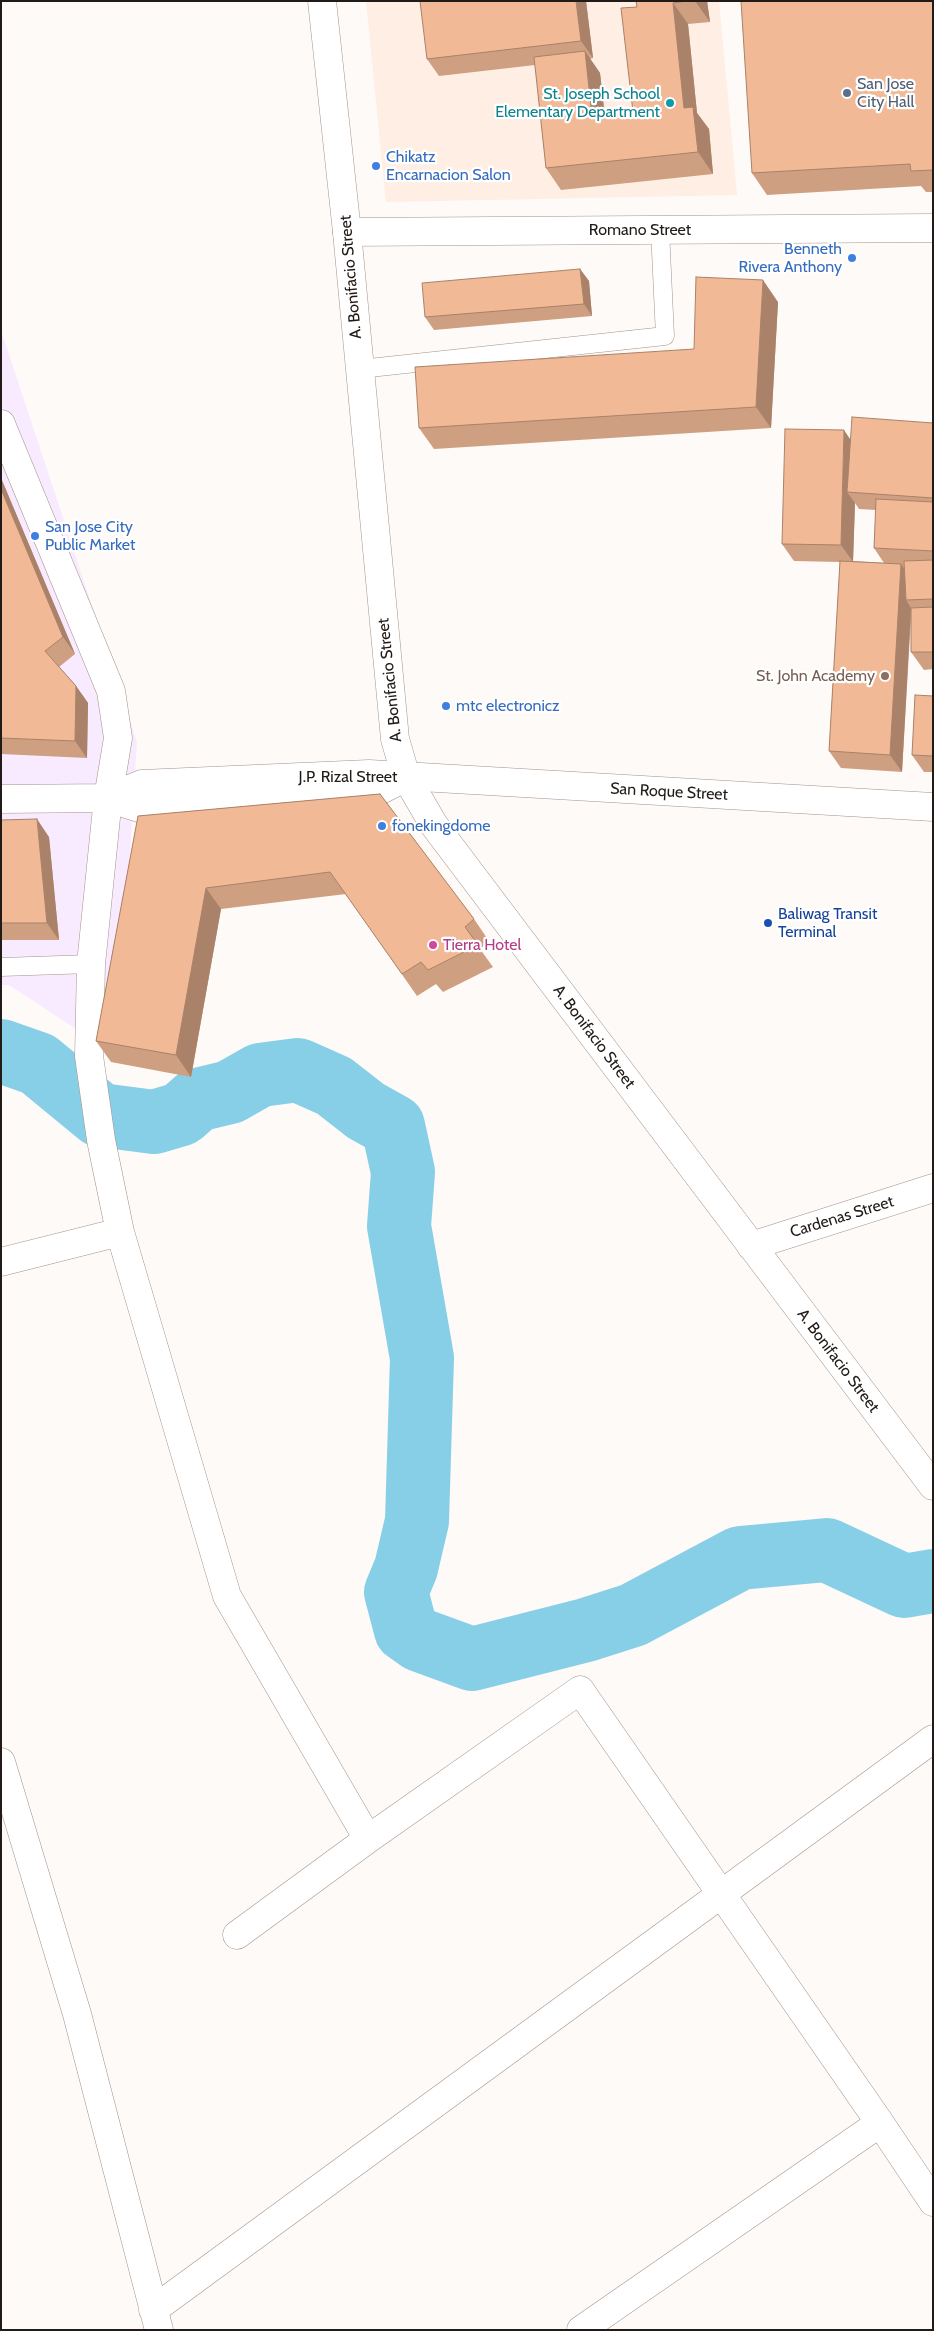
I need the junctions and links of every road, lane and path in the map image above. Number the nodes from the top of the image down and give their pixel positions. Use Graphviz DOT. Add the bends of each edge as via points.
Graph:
graph roads {
  1 [pos="322,1"];
  2 [pos="933,228"];
  3 [pos="660,230"];
  4 [pos="347,232"];
  5 [pos="360,369"];
  6 [pos="1,424"];
  7 [pos="406,777"];
  8 [pos="108,798"];
  9 [pos="1,799"];
  10 [pos="933,807"];
  11 [pos="91,964"];
  12 [pos="1,967"];
  13 [pos="933,1188"];
  14 [pos="120,1232"];
  15 [pos="750,1246"];
  16 [pos="1,1262"];
  17 [pos="933,1486"];
  18 [pos="933,1739"];
  19 [pos="1,1762"];
  20 [pos="368,1839"];
  21 [pos="723,1894"];
  22 [pos="237,1935"];
  23 [pos="880,2123"];
  24 [pos="933,2202"];
  25 [pos="156,2320"];
  26 [pos="580,2330"];
  1 -- 4 [label="main road, A. Bonifacio Street"];
  2 -- 3 [label="main road, Romano Street"];
  3 -- 4 [label="main road, Romano Street"];
  3 -- 5 [label="lane" via="665,336"];
  4 -- 5 [label="main road, A. Bonifacio Street"];
  5 -- 7 [label="main road, A. Bonifacio Street" via="395,739"];
  6 -- 8 [label="main road" via="111,691 118,738"];
  7 -- 8 [label="main road, J.P. Rizal Street" via="365,798 145,810"];
  7 -- 10 [label="main road, San Roque Street"];
  7 -- 15 [label="main road, A. Bonifacio Street" via="434,825"];
  8 -- 9 [label="main road, J.P. Rizal Street"];
  8 -- 11 [label="main road"];
  11 -- 12 [label="lane"];
  11 -- 14 [label="main road" via="89,1056 101,1140"];
  13 -- 15 [label="main road, Cardenas Street"];
  14 -- 16 [label="main road"];
  14 -- 20 [label="main road" via="228,1596"];
  15 -- 17 [label="main road, A. Bonifacio Street"];
  18 -- 21 [label="main road"];
  19 -- 25 [label="main road" via="77,2014"];
  20 -- 21 [label="main road" via="580,1690"];
  20 -- 22 [label="main road"];
  21 -- 23 [label="main road"];
  21 -- 25 [label="main road"];
  23 -- 24 [label="main road"];
  23 -- 26 [label="main road"];
}
